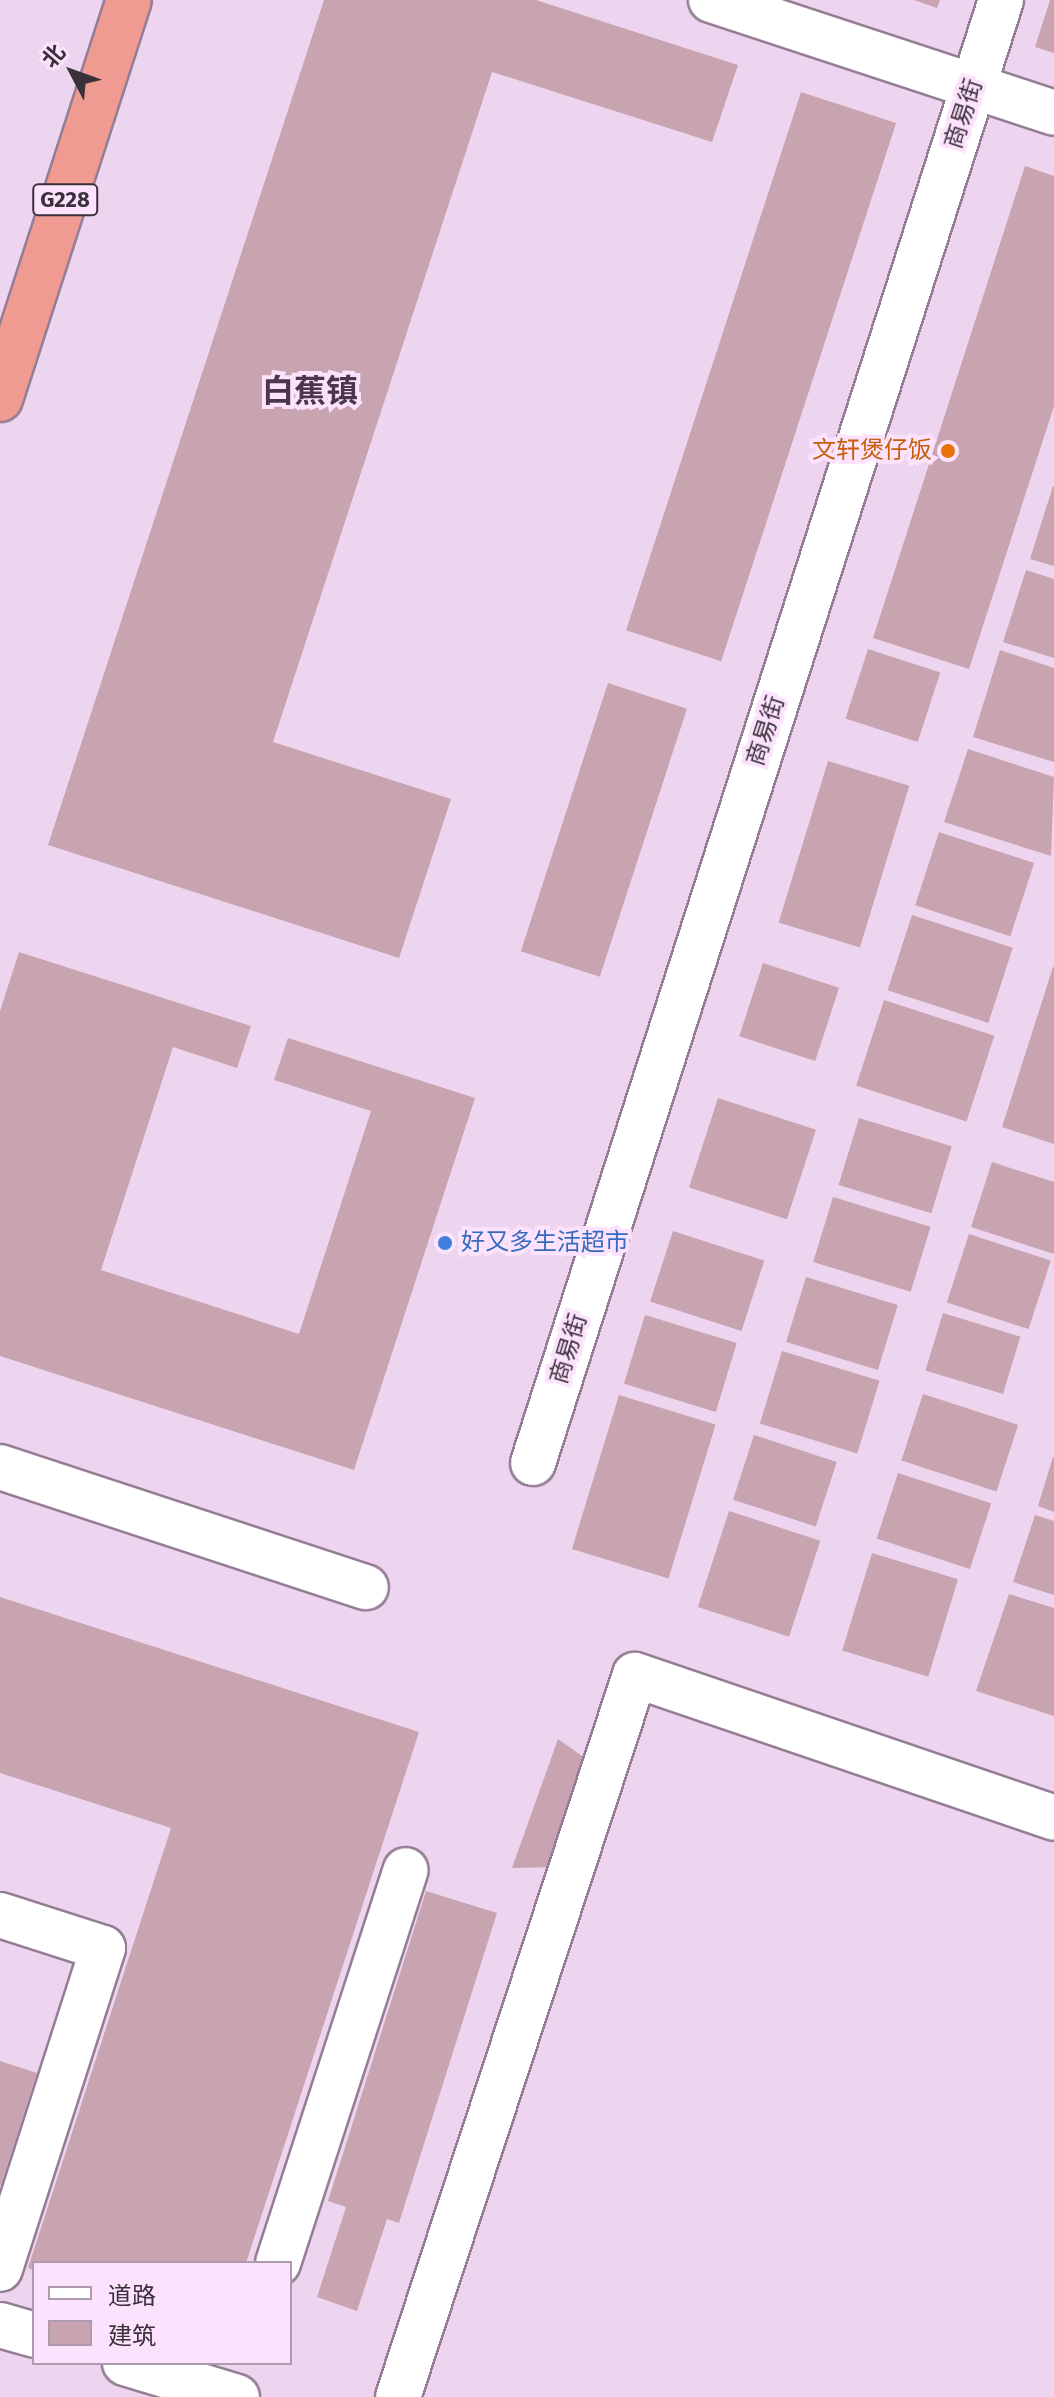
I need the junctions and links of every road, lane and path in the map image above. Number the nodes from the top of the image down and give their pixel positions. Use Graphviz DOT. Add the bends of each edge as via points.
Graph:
graph roads {
  1 [pos="129,0"];
  2 [pos="711,0"];
  3 [pos="1001,0"];
  4 [pos="973,87"];
  5 [pos="1054,113"];
  6 [pos="0,399"];
  7 [pos="533,1463"];
  8 [pos="0,1467"];
  9 [pos="366,1587"];
  10 [pos="1054,1818"];
  11 [pos="406,1870"];
  12 [pos="0,1915"];
  13 [pos="279,2261"];
  14 [pos="0,2269"];
  15 [pos="0,2325"];
  16 [pos="32,2334"];
  17 [pos="132,2365"];
  18 [pos="244,2365"];
  19 [pos="236,2397"];
  20 [pos="398,2397"];
  1 -- 6 [label="highway, G228"];
  2 -- 4 [label="street"];
  3 -- 4 [label="street, 商易街"];
  4 -- 5 [label="street"];
  4 -- 7 [label="street, 商易街"];
  8 -- 9 [label="street"];
  10 -- 20 [label="street" via="635,1675"];
  11 -- 13 [label="street"];
  12 -- 14 [label="street" via="103,1948"];
  15 -- 16 [label="street"];
  17 -- 19 [label="street"];
  18 -- 19 [label="street"];
}
